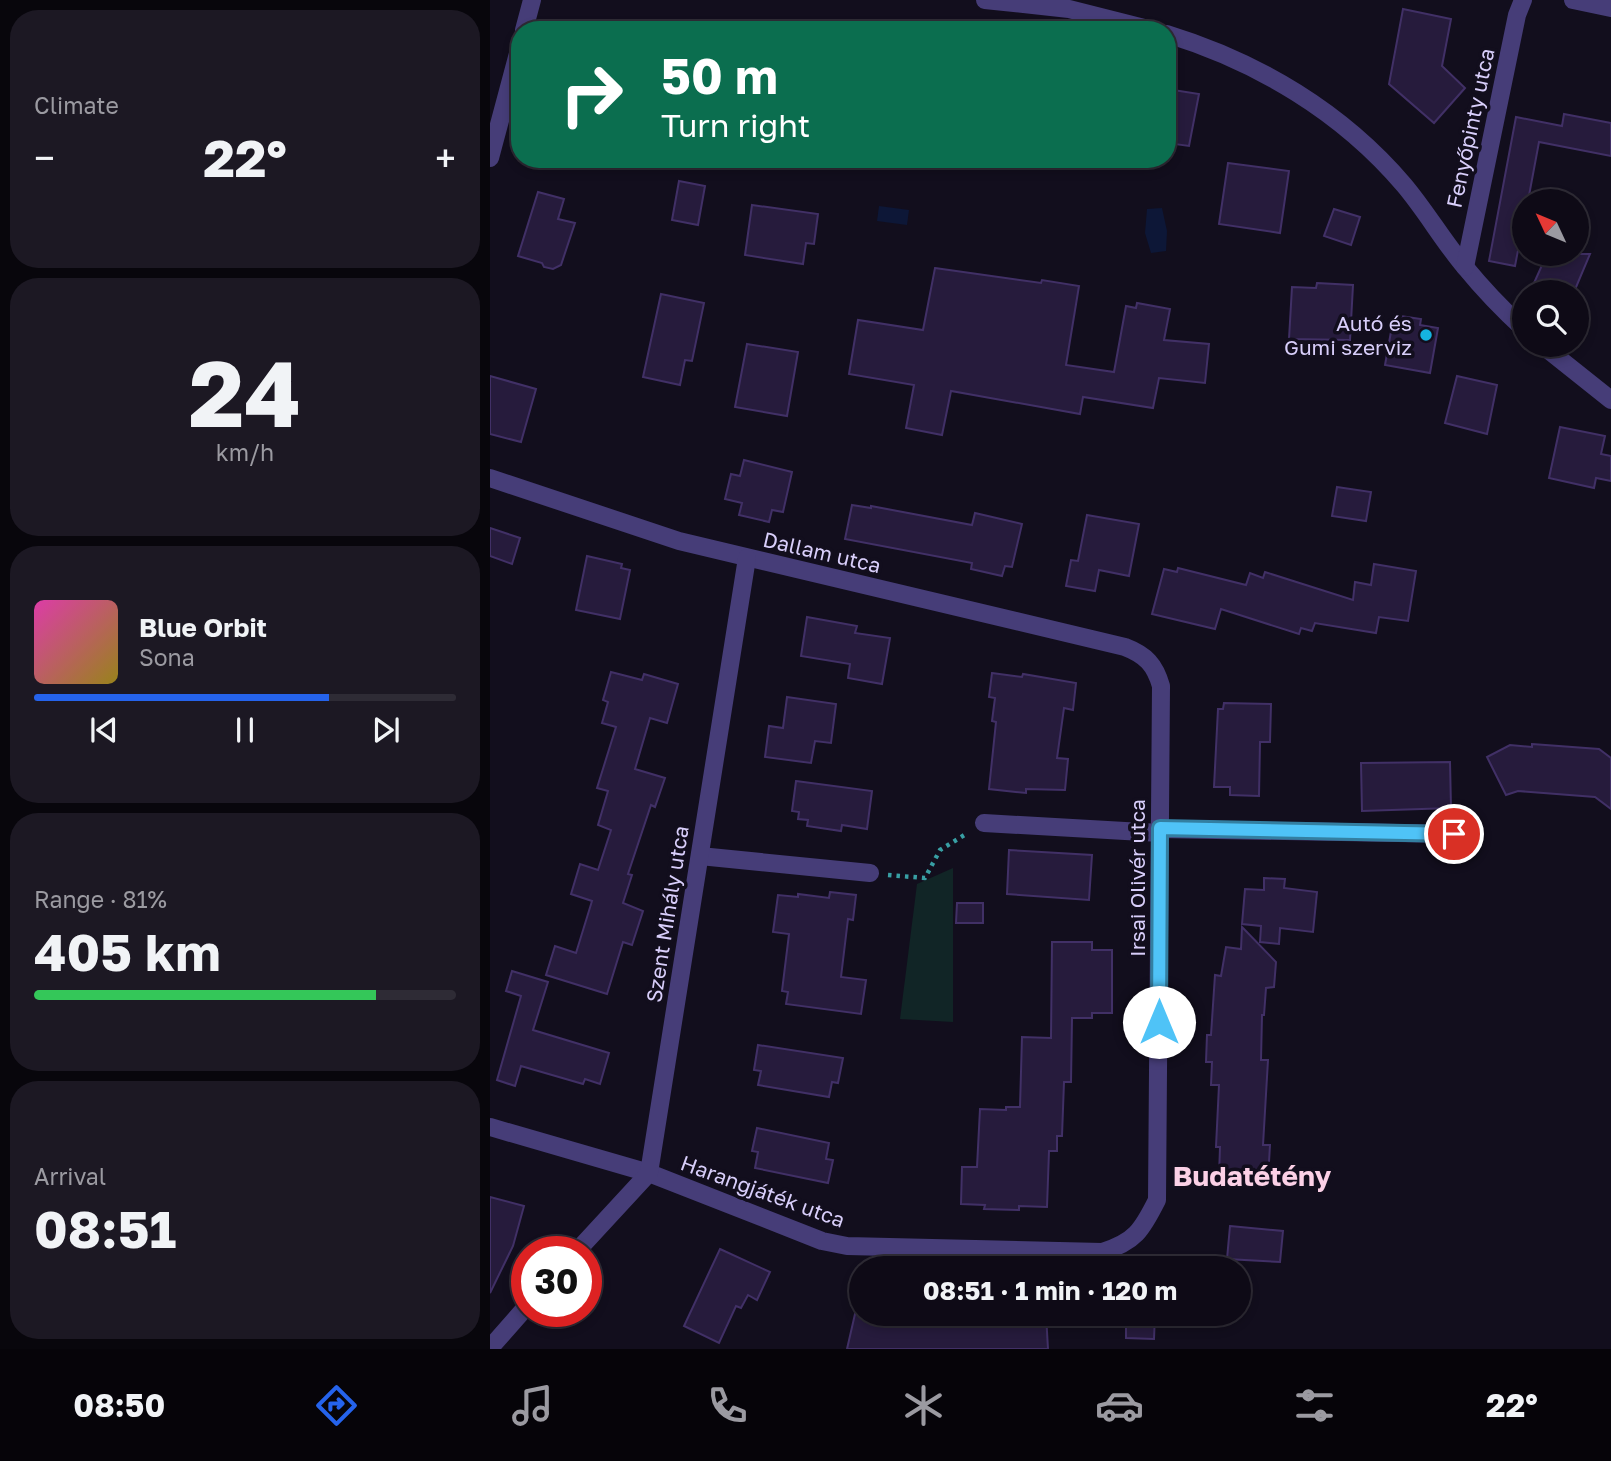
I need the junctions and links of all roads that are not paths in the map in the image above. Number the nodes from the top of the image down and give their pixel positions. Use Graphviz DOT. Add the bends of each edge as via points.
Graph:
graph roads {
  1 [pos="532,0"];
  2 [pos="985,0"];
  3 [pos="1523,0"];
  4 [pos="1573,0"];
  5 [pos="1611,8"];
  6 [pos="526,21"];
  7 [pos="1116,21"];
  8 [pos="1176,37"];
  9 [pos="511,80"];
  10 [pos="490,158"];
  11 [pos="1465,267"];
  12 [pos="1512,316"];
  13 [pos="1557,357"];
  14 [pos="1611,400"];
  15 [pos="490,478"];
  16 [pos="747,558"];
  17 [pos="1146,657"];
  18 [pos="984,823"];
  19 [pos="1160,830"];
  20 [pos="1454,834"];
  21 [pos="700,856"];
  22 [pos="870,873"];
  23 [pos="490,1127"];
  24 [pos="649,1173"];
  25 [pos="1145,1225"];
  26 [pos="592,1236"];
  27 [pos="511,1324"];
  28 [pos="490,1348"];
  1 -- 6 [label="street"];
  2 -- 7 [label="street" via="1069,9"];
  3 -- 11 [label="street, Fenyőpinty utca"];
  4 -- 5 [label="street"];
  8 -- 11 [label="street" via="1272,78 1325,111 1403,184"];
  9 -- 10 [label="street"];
  11 -- 12 [label="street"];
  13 -- 14 [label="street"];
  15 -- 16 [label="street, Dallam utca" via="679,541"];
  16 -- 17 [label="street, Dallam utca" via="1125,647"];
  16 -- 21 [label="street, Szent Mihály utca"];
  17 -- 19 [label="street, Irsai Olivér utca" via="1161,686"];
  18 -- 19 [label="street"];
  19 -- 20 [label="street"];
  19 -- 25 [label="street, Irsai Olivér utca" via="1159,1174 1157,1200"];
  21 -- 22 [label="street"];
  21 -- 24 [label="street, Szent Mihály utca"];
  23 -- 24 [label="street, Harangjáték utca"];
  24 -- 25 [label="street, Harangjáték utca" via="822,1241 847,1246 1102,1252 1124,1245"];
  24 -- 26 [label="street"];
  27 -- 28 [label="street"];
}
